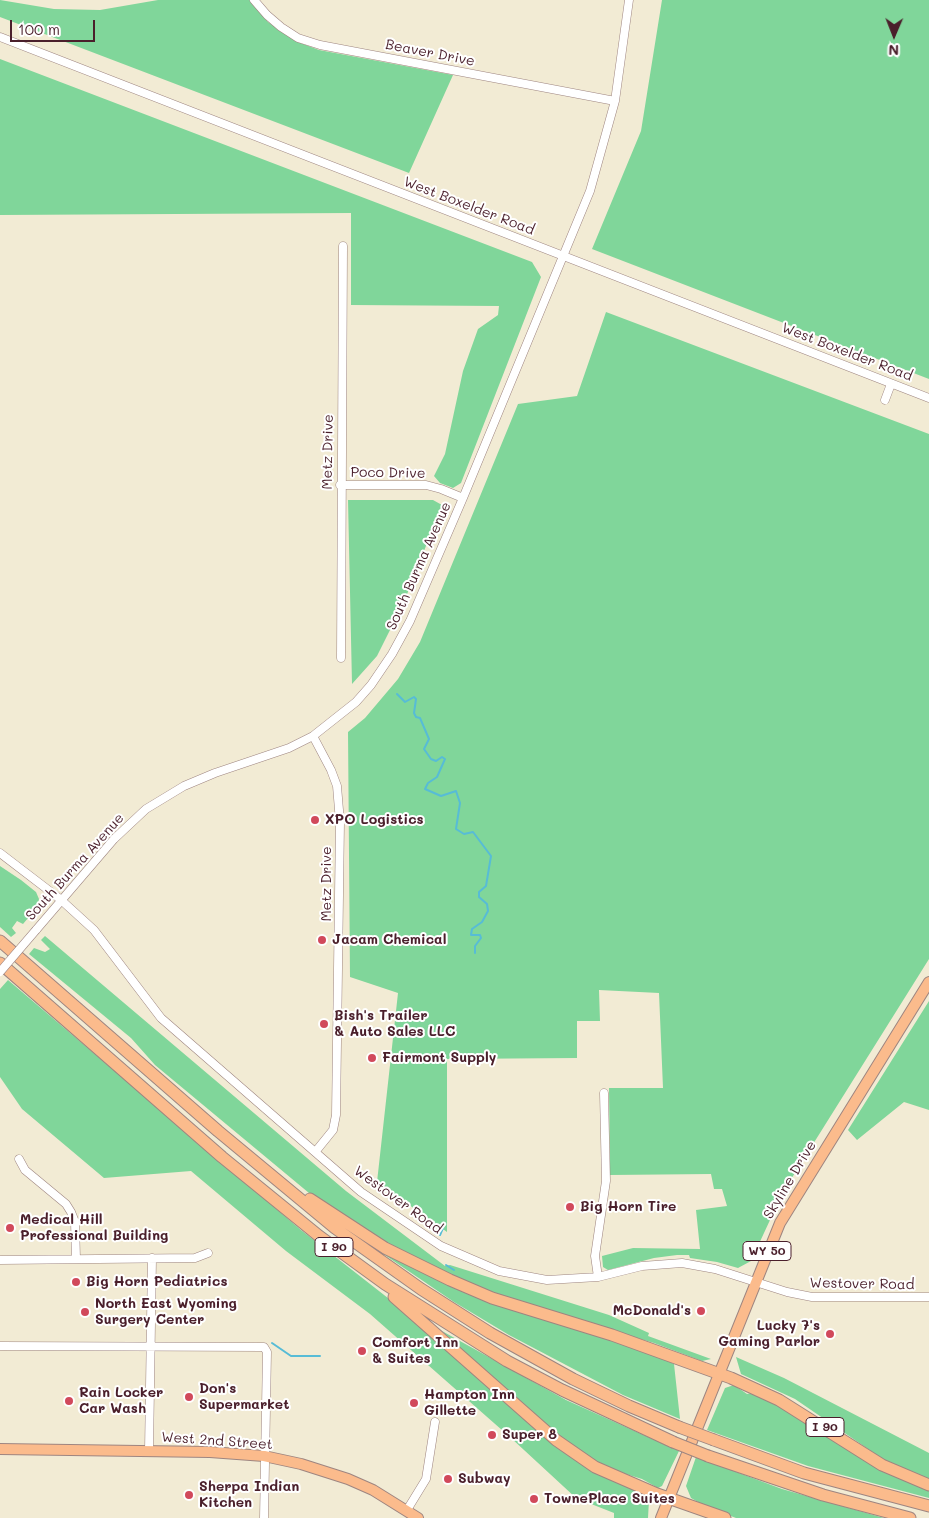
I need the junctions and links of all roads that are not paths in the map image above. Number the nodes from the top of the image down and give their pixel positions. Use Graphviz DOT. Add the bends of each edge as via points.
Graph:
graph roads {
  1 [pos="254,0"];
  2 [pos="629,0"];
  3 [pos="0,37"];
  4 [pos="615,101"];
  5 [pos="343,246"];
  6 [pos="564,255"];
  7 [pos="891,384"];
  8 [pos="929,398"];
  9 [pos="885,400"];
  10 [pos="340,485"];
  11 [pos="463,498"];
  12 [pos="341,658"];
  13 [pos="313,736"];
  14 [pos="0,853"];
  15 [pos="60,899"];
  16 [pos="0,941"];
  17 [pos="0,963"];
  18 [pos="0,972"];
  19 [pos="929,982"];
  20 [pos="604,1093"];
  21 [pos="218,1131"];
  22 [pos="316,1151"];
  23 [pos="19,1158"];
  24 [pos="319,1236"];
  25 [pos="208,1253"];
  26 [pos="152,1258"];
  27 [pos="76,1259"];
  28 [pos="0,1260"];
  29 [pos="598,1278"];
  30 [pos="755,1281"];
  31 [pos="929,1297"];
  32 [pos="150,1345"];
  33 [pos="0,1346"];
  34 [pos="719,1374"];
  35 [pos="435,1422"];
  36 [pos="0,1450"];
  37 [pos="149,1451"];
  38 [pos="264,1456"];
  39 [pos="929,1485"];
  40 [pos="670,1498"];
  41 [pos="929,1506"];
  42 [pos="407,1510"];
  43 [pos="264,1518"];
  44 [pos="418,1518"];
  45 [pos="661,1518"];
  46 [pos="725,1518"];
  47 [pos="910,1518"];
  1 -- 4 [label="street, Beaver Drive" via="280,27 298,38 320,45"];
  2 -- 4 [label="street, South Burma Avenue"];
  3 -- 6 [label="street, West Boxelder Road"];
  4 -- 6 [label="street, South Burma Avenue" via="590,190"];
  5 -- 10 [label="street, Metz Drive"];
  6 -- 7 [label="street, West Boxelder Road"];
  6 -- 11 [label="street, South Burma Avenue"];
  7 -- 8 [label="street, West Boxelder Road"];
  7 -- 9 [label="street"];
  10 -- 11 [label="street, Poco Drive" via="426,485"];
  10 -- 12 [label="street, Metz Drive"];
  11 -- 13 [label="street, South Burma Avenue" via="410,621 392,654 356,702"];
  13 -- 15 [label="street, South Burma Avenue" via="215,773 157,802 133,820"];
  13 -- 22 [label="street, Metz Drive" via="337,786 340,822 336,1115 333,1130"];
  14 -- 15 [label="street, Westover Road"];
  15 -- 18 [label="street, South Burma Avenue, bridge"];
  15 -- 22 [label="street, Westover Road" via="106,943 161,1018"];
  16 -- 21 [label="highway, I 90"];
  17 -- 24 [label="highway, I 90" via="194,1134"];
  19 -- 30 [label="main road, Skyline Drive / WY 50" via="792,1200"];
  20 -- 29 [label="street" via="606,1181 595,1256"];
  21 -- 34 [label="highway, I 90" via="350,1227 450,1280 502,1302 612,1335"];
  21 -- 41 [label="highway, I 90, bridge" via="335,1228 421,1289 490,1333 574,1379 680,1427 804,1473"];
  22 -- 29 [label="street, Westover Road" via="361,1192 449,1250 525,1277 547,1280"];
  23 -- 27 [label="street" via="26,1170 71,1212 76,1222"];
  24 -- 40 [label="highway, I 90" via="428,1326 556,1440 595,1467"];
  24 -- 47 [label="highway, I 90, bridge" via="424,1310 562,1390 708,1456 814,1492"];
  25 -- 26 [label="street" via="195,1258"];
  26 -- 27 [label="street"];
  26 -- 32 [label="street"];
  27 -- 28 [label="street"];
  29 -- 30 [label="street, Westover Road" via="642,1266 682,1263"];
  30 -- 31 [label="street, Westover Road" via="812,1297"];
  30 -- 34 [label="main road, Skyline Drive / WY 50"];
  32 -- 33 [label="street"];
  32 -- 37 [label="street"];
  32 -- 38 [label="street" via="264,1347"];
  34 -- 39 [label="highway, I 90" via="779,1400 882,1465"];
  34 -- 40 [label="main road, Skyline Drive"];
  35 -- 42 [label="street" via="426,1479"];
  36 -- 37 [label="main road, West 2nd Street"];
  37 -- 38 [label="main road, West 2nd Street"];
  38 -- 42 [label="main road, West 2nd Street" via="348,1479"];
  38 -- 43 [label="street"];
  40 -- 45 [label="main road, Skyline Drive"];
  40 -- 46 [label="highway, I 90"];
  42 -- 44 [label="main road, West 2nd Street"];
}
